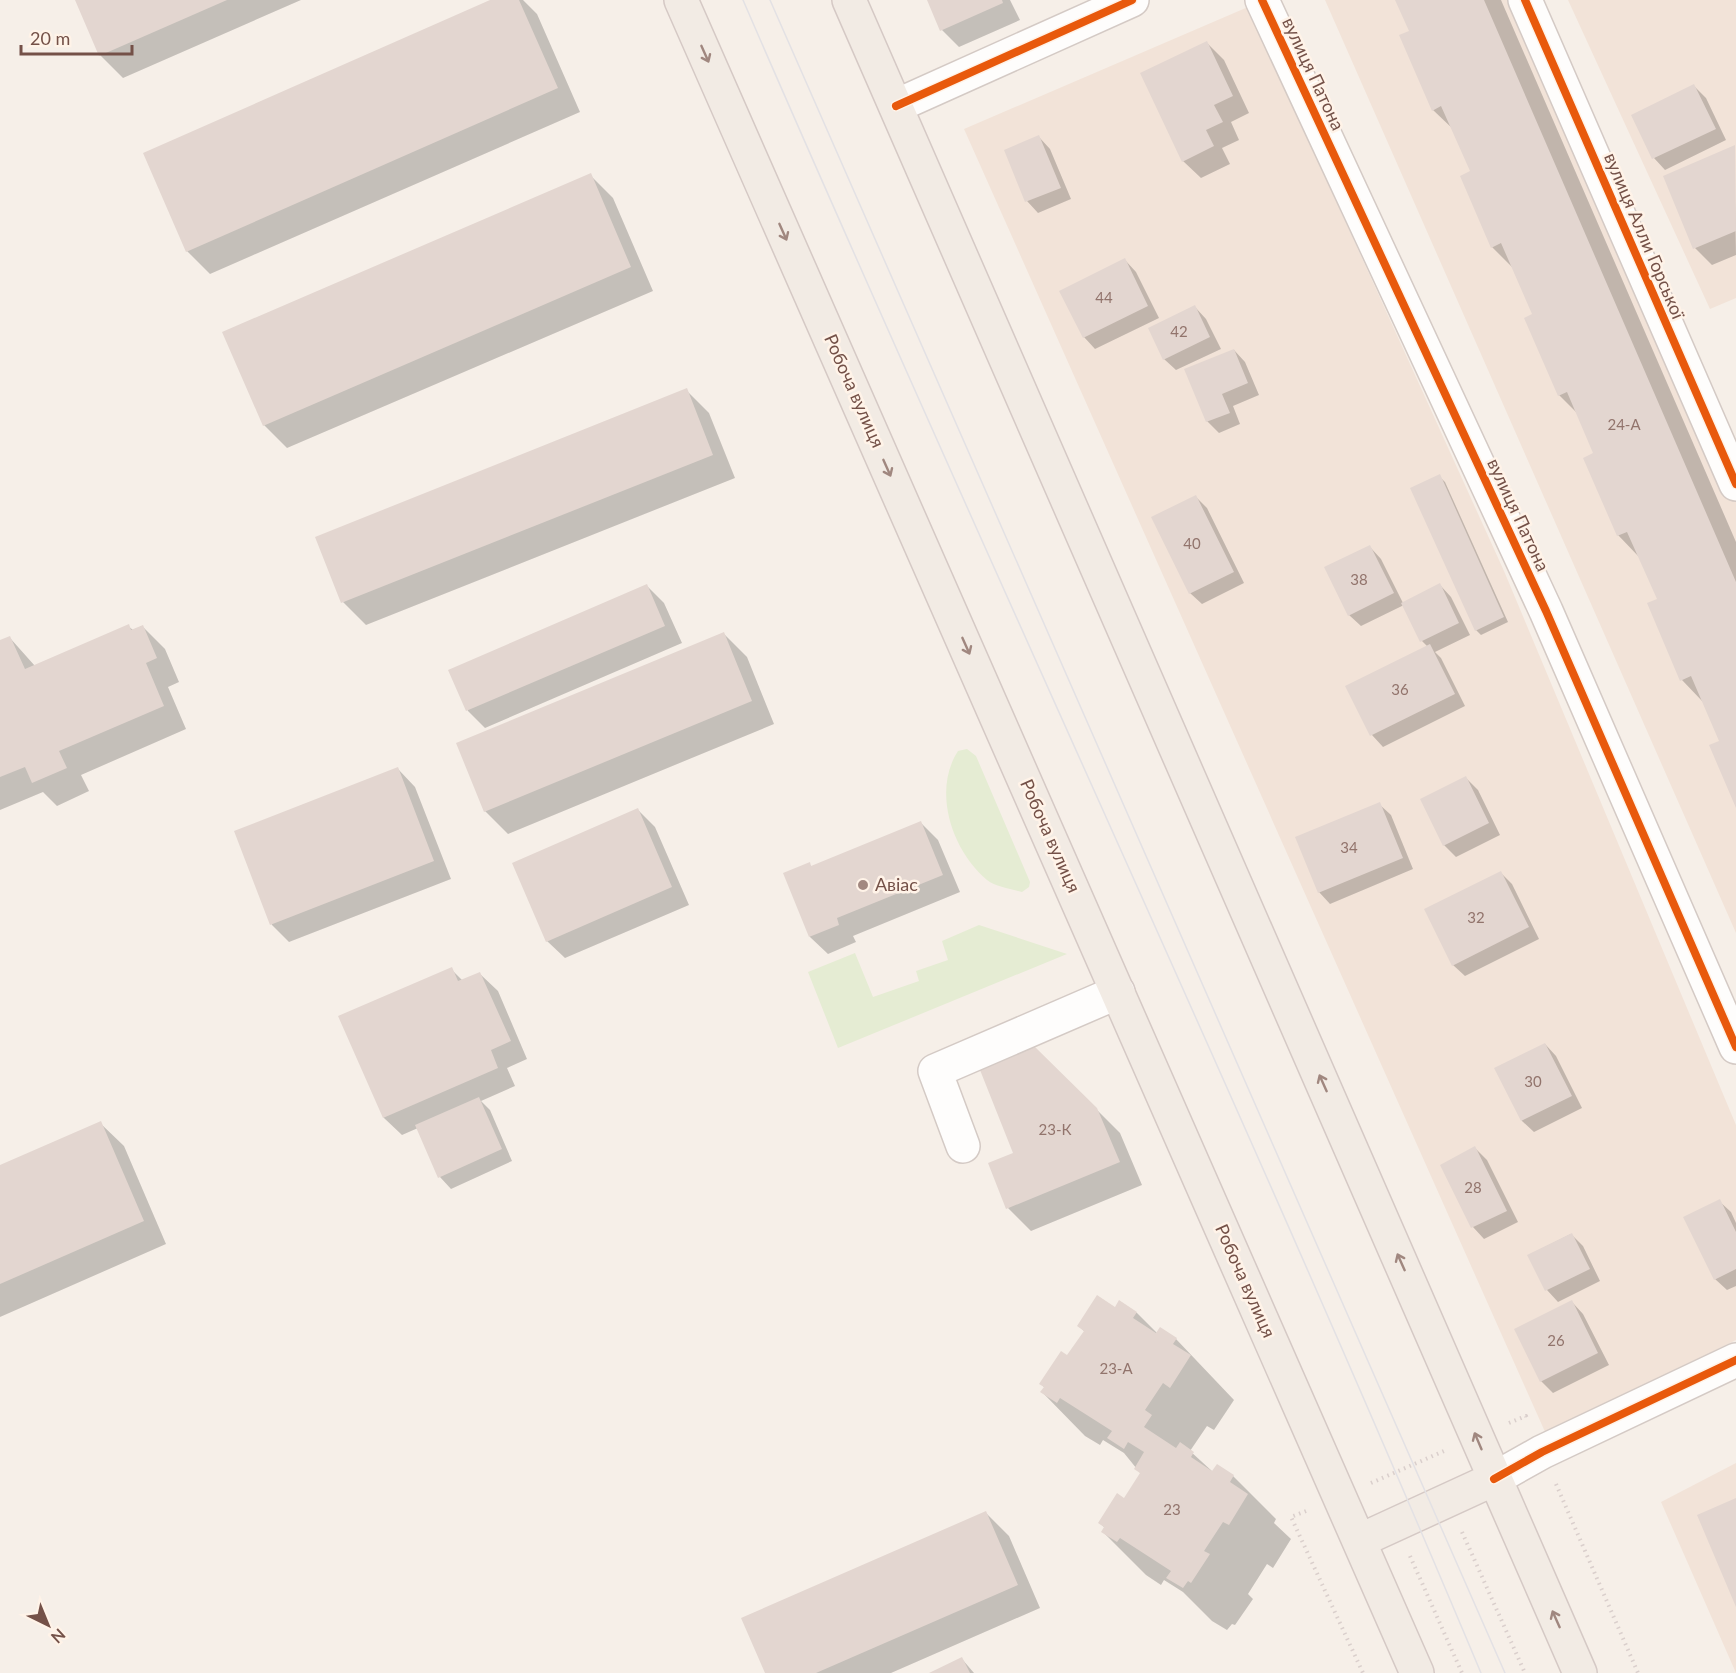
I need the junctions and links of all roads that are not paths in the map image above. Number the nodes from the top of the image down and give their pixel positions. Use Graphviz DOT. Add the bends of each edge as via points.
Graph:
graph roads {
  1 [pos="681,0"];
  2 [pos="849,0"];
  3 [pos="1132,0"];
  4 [pos="1262,0"];
  5 [pos="1525,0"];
  6 [pos="896,106"];
  7 [pos="1736,484"];
  8 [pos="1119,992"];
  9 [pos="1736,1047"];
  10 [pos="963,1146"];
  11 [pos="1736,1360"];
  12 [pos="1494,1479"];
  13 [pos="1359,1541"];
  14 [pos="1417,1673"];
  15 [pos="1580,1673"];
  1 -- 8 [label="main road, Робоча вулиця, one-way"];
  2 -- 6 [label="main road"];
  3 -- 6 [label="street"];
  4 -- 9 [label="street, вулиця Патона" via="1546,611"];
  5 -- 7 [label="street, вулиця Алли Горської"];
  12 -- 6 [label="main road, one-way"];
  8 -- 10 [label="street" via="935,1071"];
  8 -- 13 [label="main road, Робоча вулиця"];
  11 -- 12 [label="street" via="1542,1452"];
  12 -- 13 [label="main road"];
  15 -- 12 [label="main road, one-way"];
  13 -- 14 [label="main road, Робоча вулиця"];
}
